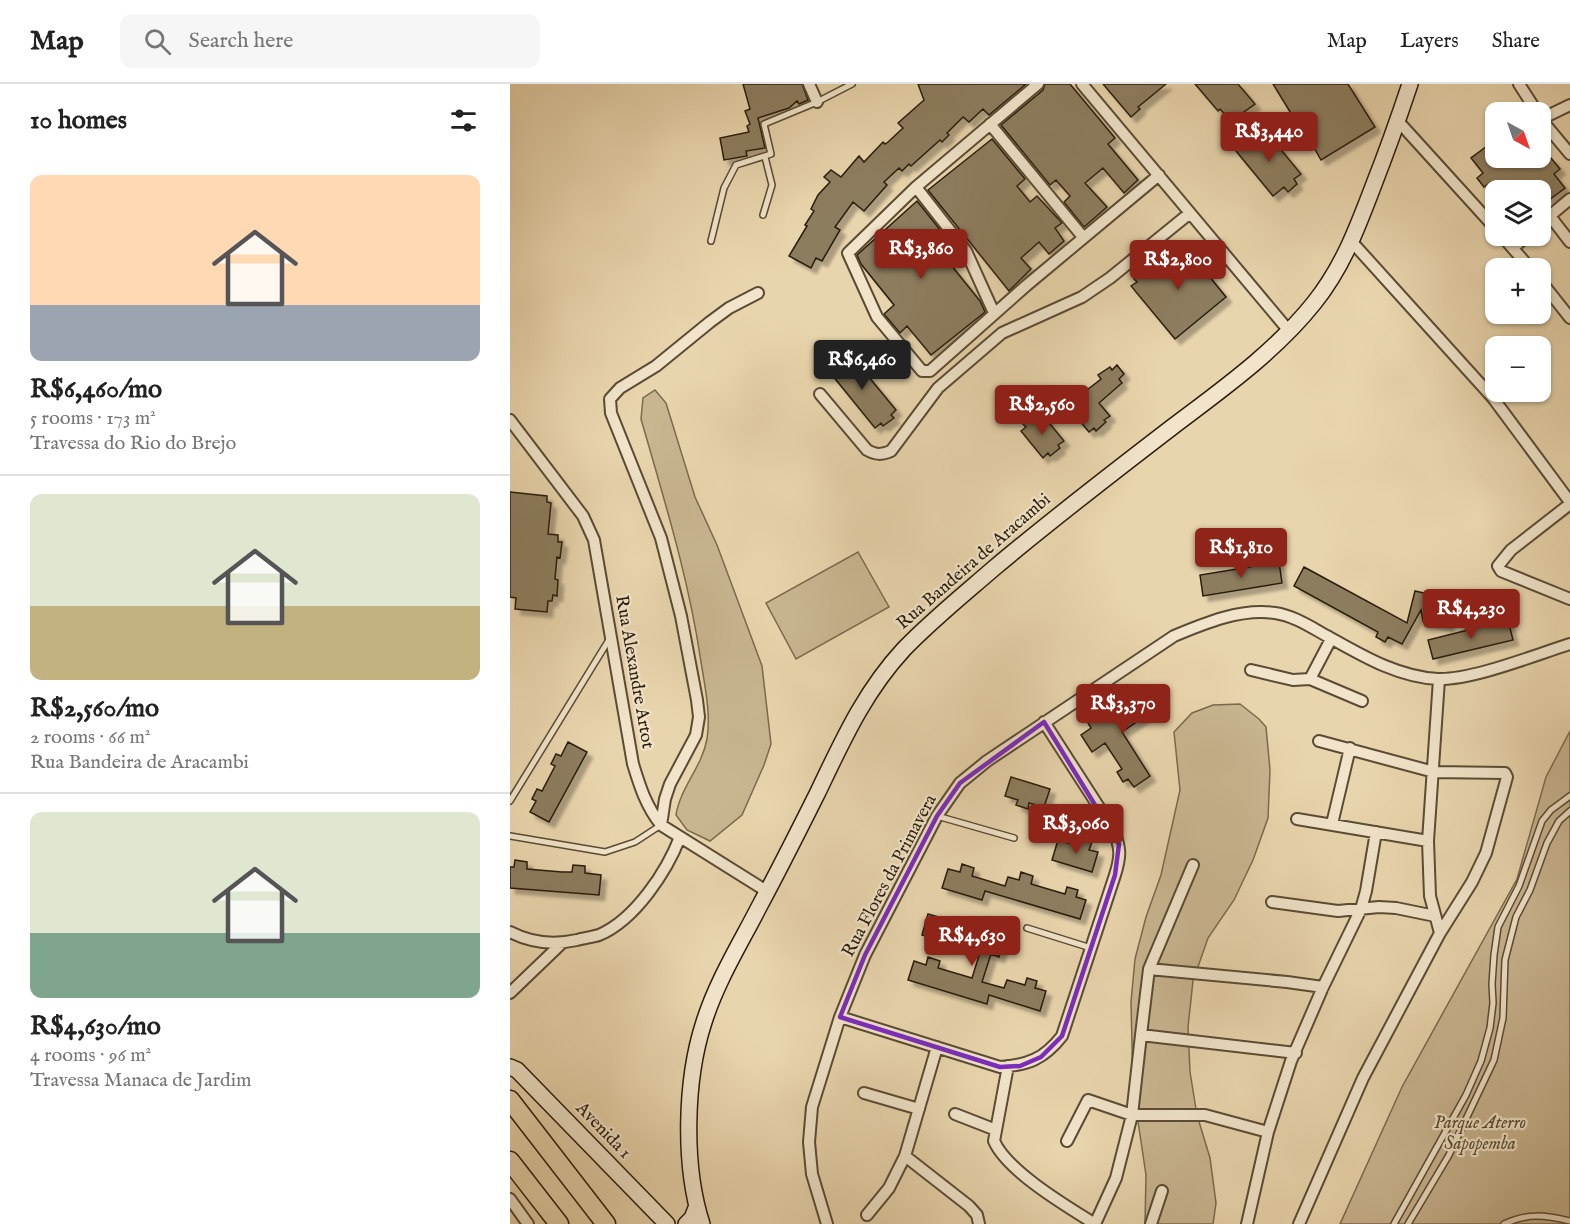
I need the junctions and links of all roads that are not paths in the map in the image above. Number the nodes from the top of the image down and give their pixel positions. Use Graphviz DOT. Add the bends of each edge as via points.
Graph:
graph roads {
  1 [pos="809,84"];
  2 [pos="852,84"];
  3 [pos="1038,84"];
  4 [pos="1082,84"];
  5 [pos="1410,84"];
  6 [pos="1519,84"];
  7 [pos="817,102"];
  8 [pos="1531,102"];
  9 [pos="1570,105"];
  10 [pos="1551,114"];
  11 [pos="1398,121"];
  12 [pos="990,124"];
  13 [pos="1551,130"];
  14 [pos="1570,154"];
  15 [pos="765,157"];
  16 [pos="1159,175"];
  17 [pos="916,187"];
  18 [pos="1570,199"];
  19 [pos="1190,213"];
  20 [pos="763,215"];
  21 [pos="1551,215"];
  22 [pos="1485,217"];
  23 [pos="1551,217"];
  24 [pos="1083,237"];
  25 [pos="711,241"];
  26 [pos="1352,242"];
  27 [pos="1570,242"];
  28 [pos="1515,246"];
  29 [pos="1513,248"];
  30 [pos="1522,258"];
  31 [pos="758,293"];
  32 [pos="1551,294"];
  33 [pos="992,316"];
  34 [pos="1570,318"];
  35 [pos="1289,331"];
  36 [pos="1002,333"];
  37 [pos="820,394"];
  38 [pos="510,420"];
  39 [pos="1570,503"];
  40 [pos="1570,599"];
  41 [pos="611,637"];
  42 [pos="1332,639"];
  43 [pos="1570,644"];
  44 [pos="1251,670"];
  45 [pos="1310,679"];
  46 [pos="1439,679"];
  47 [pos="1362,701"];
  48 [pos="1044,722"];
  49 [pos="1319,741"];
  50 [pos="1350,748"];
  51 [pos="1434,772"];
  52 [pos="1570,796"];
  53 [pos="510,801"];
  54 [pos="1570,811"];
  55 [pos="938,816"];
  56 [pos="1297,819"];
  57 [pos="1332,824"];
  58 [pos="661,825"];
  59 [pos="1376,832"];
  60 [pos="510,836"];
  61 [pos="680,837"];
  62 [pos="1014,838"];
  63 [pos="1428,841"];
  64 [pos="1193,865"];
  65 [pos="768,891"];
  66 [pos="1272,902"];
  67 [pos="1361,909"];
  68 [pos="1435,916"];
  69 [pos="1027,928"];
  70 [pos="510,932"];
  71 [pos="1440,933"];
  72 [pos="561,944"];
  73 [pos="1091,948"];
  74 [pos="1149,969"];
  75 [pos="1323,987"];
  76 [pos="510,993"];
  77 [pos="840,1017"];
  78 [pos="1141,1035"];
  79 [pos="937,1047"];
  80 [pos="1296,1053"];
  81 [pos="1008,1066"];
  82 [pos="510,1067"];
  83 [pos="864,1092"];
  84 [pos="510,1100"];
  85 [pos="919,1109"];
  86 [pos="956,1114"];
  87 [pos="1132,1115"];
  88 [pos="996,1130"];
  89 [pos="1268,1132"];
  90 [pos="1067,1141"];
  91 [pos="905,1156"];
  92 [pos="510,1161"];
  93 [pos="1162,1191"];
  94 [pos="510,1199"];
  95 [pos="696,1208"];
  96 [pos="867,1215"];
  97 [pos="1570,1221"];
  98 [pos="528,1224"];
  99 [pos="559,1224"];
  100 [pos="606,1224"];
  101 [pos="667,1224"];
  102 [pos="686,1224"];
  103 [pos="702,1224"];
  104 [pos="827,1224"];
  105 [pos="979,1224"];
  106 [pos="1095,1224"];
  107 [pos="1151,1224"];
  108 [pos="1247,1224"];
  109 [pos="1299,1224"];
  110 [pos="1394,1224"];
  111 [pos="1408,1224"];
  112 [pos="1504,1224"];
  1 -- 7 [label="street"];
  2 -- 7 [label="lane"];
  3 -- 12 [label="street"];
  4 -- 16 [label="street"];
  5 -- 11 [label="main road, Rua Bandeira de Aracambi"];
  6 -- 8 [label="street"];
  7 -- 15 [label="lane" via="764,124 771,153"];
  9 -- 10 [label="street"];
  11 -- 22 [label="street"];
  11 -- 26 [label="main road, Rua Bandeira de Aracambi"];
  12 -- 17 [label="street"];
  12 -- 24 [label="street"];
  13 -- 14 [label="street"];
  15 -- 20 [label="lane" via="772,185"];
  15 -- 25 [label="lane" via="735,165 723,188"];
  16 -- 19 [label="street"];
  16 -- 24 [label="street"];
  17 -- 33 [label="street" via="966,251"];
  17 -- 33 [label="street" via="848,253 877,317 925,373"];
  18 -- 21 [label="street"];
  19 -- 35 [label="street"];
  19 -- 36 [label="street" via="1082,297"];
  23 -- 27 [label="street"];
  24 -- 33 [label="street"];
  26 -- 35 [label="main road, Rua Bandeira de Aracambi" via="1334,275"];
  26 -- 39 [label="street" via="1493,398"];
  28 -- 29 [label="street"];
  29 -- 30 [label="street"];
  31 -- 58 [label="street" via="729,308 610,399 611,413 661,538 697,700 696,735 670,784"];
  32 -- 34 [label="street"];
  33 -- 36 [label="street"];
  35 -- 65 [label="main road, Rua Bandeira de Aracambi" via="1247,370 1054,518 905,648 863,700"];
  36 -- 37 [label="street" via="938,388 897,444 882,455 867,450"];
  38 -- 41 [label="street, Rua Alexandre Artot" via="583,516 594,540"];
  39 -- 40 [label="street" via="1511,550 1498,566 1501,571"];
  41 -- 53 [label="lane"];
  41 -- 58 [label="street, Rua Alexandre Artot" via="633,764 642,794"];
  42 -- 45 [label="street"];
  42 -- 46 [label="street, Rua Flores da Primavera" via="1398,672"];
  42 -- 48 [label="street, Rua Flores da Primavera" via="1299,620 1276,613 1253,612 1200,625 1174,636"];
  43 -- 46 [label="street, Rua Flores da Primavera" via="1473,674"];
  44 -- 45 [label="street" via="1293,680"];
  45 -- 47 [label="street"];
  46 -- 51 [label="street"];
  48 -- 55 [label="street, Rua Flores da Primavera" via="960,783"];
  48 -- 73 [label="street" via="1119,844 1120,858"];
  49 -- 50 [label="street"];
  50 -- 51 [label="street"];
  50 -- 57 [label="street"];
  51 -- 63 [label="street"];
  51 -- 71 [label="street" via="1505,773 1507,777 1486,853"];
  52 -- 110 [label="lane" via="1542,820 1519,886 1498,927 1492,1012 1481,1062"];
  54 -- 111 [label="lane" via="1559,821 1547,843 1516,917 1505,960 1503,1018 1494,1060 1449,1155"];
  55 -- 62 [label="lane"];
  55 -- 77 [label="street, Rua Flores da Primavera" via="865,955"];
  56 -- 57 [label="street"];
  57 -- 59 [label="street"];
  58 -- 60 [label="lane" via="635,842 606,852"];
  58 -- 61 [label="street, Rua Alexandre Artot"];
  59 -- 63 [label="street"];
  59 -- 67 [label="street"];
  61 -- 65 [label="street, Rua Alexandre Artot"];
  61 -- 72 [label="street" via="655,886 625,917 600,934"];
  63 -- 68 [label="street" via="1430,896"];
  64 -- 74 [label="street"];
  65 -- 95 [label="main road, Rua Bandeira de Aracambi" via="715,992 703,1024 695,1061 689,1148"];
  66 -- 67 [label="street" via="1328,911"];
  67 -- 68 [label="street" via="1395,908"];
  67 -- 75 [label="street"];
  68 -- 71 [label="street"];
  69 -- 73 [label="lane"];
  70 -- 72 [label="street"];
  71 -- 109 [label="street" via="1363,1078"];
  72 -- 76 [label="street"];
  73 -- 81 [label="street" via="1062,1036 1041,1057 1020,1066"];
  74 -- 75 [label="street"];
  74 -- 78 [label="street"];
  75 -- 80 [label="street"];
  77 -- 79 [label="street"];
  77 -- 104 [label="street, Rua Flores da Primavera" via="812,1107 809,1142 812,1174"];
  78 -- 80 [label="street"];
  78 -- 87 [label="street"];
  79 -- 81 [label="street" via="1000,1067"];
  79 -- 85 [label="street"];
  80 -- 89 [label="street"];
  81 -- 88 [label="street"];
  82 -- 101 [label="main road, Avenida 1"];
  83 -- 85 [label="street"];
  84 -- 100 [label="highway"];
  85 -- 91 [label="street"];
  86 -- 88 [label="street"];
  87 -- 89 [label="street" via="1205,1115"];
  87 -- 90 [label="street" via="1088,1100"];
  87 -- 106 [label="street" via="1116,1178"];
  88 -- 106 [label="street" via="994,1141 999,1152 1047,1194"];
  89 -- 108 [label="street"];
  91 -- 96 [label="street" via="889,1188"];
  91 -- 105 [label="street" via="969,1206"];
  92 -- 99 [label="highway"];
  93 -- 107 [label="street"];
  94 -- 98 [label="street"];
  95 -- 102 [label="main road"];
  95 -- 103 [label="main road, Rua Bandeira de Aracambi"];
  97 -- 112 [label="lane" via="1523,1216"];
}
